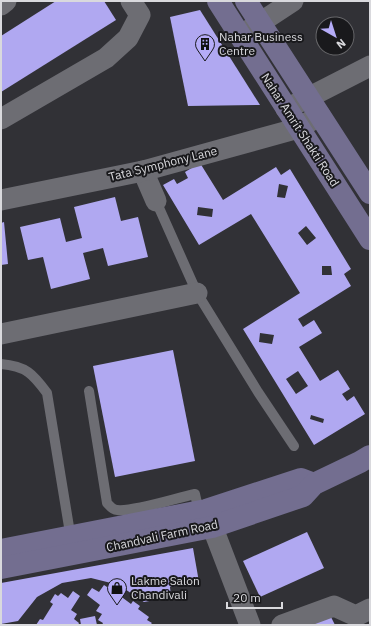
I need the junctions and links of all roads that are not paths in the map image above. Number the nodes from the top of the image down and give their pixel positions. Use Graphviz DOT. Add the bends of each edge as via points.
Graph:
graph roads {
  1 [pos="6,1"];
  2 [pos="132,1"];
  3 [pos="218,1"];
  4 [pos="246,1"];
  5 [pos="294,1"];
  6 [pos="1,5"];
  7 [pos="260,23"];
  8 [pos="240,36"];
  9 [pos="356,74"];
  10 [pos="315,106"];
  11 [pos="286,109"];
  12 [pos="1,119"];
  13 [pos="299,128"];
  14 [pos="143,171"];
  15 [pos="370,193"];
  16 [pos="1,200"];
  17 [pos="156,201"];
  18 [pos="370,239"];
  19 [pos="197,293"];
  20 [pos="1,334"];
  21 [pos="1,364"];
  22 [pos="89,391"];
  23 [pos="294,446"];
  24 [pos="367,465"];
  25 [pos="206,516"];
  26 [pos="133,525"];
  27 [pos="72,546"];
  28 [pos="1,550"];
  29 [pos="1,568"];
  30 [pos="370,610"];
  31 [pos="250,625"];
  32 [pos="282,625"];
  1 -- 6 [label="street"];
  2 -- 12 [label="street" via="140,15 128,38 106,58"];
  3 -- 8 [label="street, Nahar Amrit Shakti Road"];
  4 -- 7 [label="street, Nahar Amrit Shakti Road"];
  5 -- 7 [label="street"];
  7 -- 8 [label="street"];
  7 -- 10 [label="street, Nahar Amrit Shakti Road"];
  8 -- 11 [label="street, Nahar Amrit Shakti Road"];
  9 -- 10 [label="street"];
  10 -- 11 [label="street"];
  10 -- 13 [label="street, Tata Symphony Lane"];
  10 -- 15 [label="street, Nahar Amrit Shakti Road"];
  11 -- 13 [label="street, Nahar Amrit Shakti Road"];
  13 -- 14 [label="street, Tata Symphony Lane"];
  13 -- 18 [label="street, Nahar Amrit Shakti Road"];
  14 -- 16 [label="street, Tata Symphony Lane"];
  14 -- 17 [label="street"];
  17 -- 19 [label="lane"];
  19 -- 20 [label="street"];
  19 -- 23 [label="lane"];
  21 -- 27 [label="lane" via="17,365 34,376 48,393"];
  22 -- 26 [label="lane" via="107,503"];
  24 -- 25 [label="street, Chandvali Farm Road" via="314,484 300,479"];
  25 -- 26 [label="street, Chandvali Farm Road"];
  25 -- 26 [label="lane" via="195,494"];
  25 -- 31 [label="street"];
  26 -- 27 [label="street, Chandvali Farm Road"];
  27 -- 28 [label="street, Chandvali Farm Road"];
  27 -- 29 [label="street, Chandvali Farm Road"];
  30 -- 32 [label="street" via="356,616 334,606"];
}
